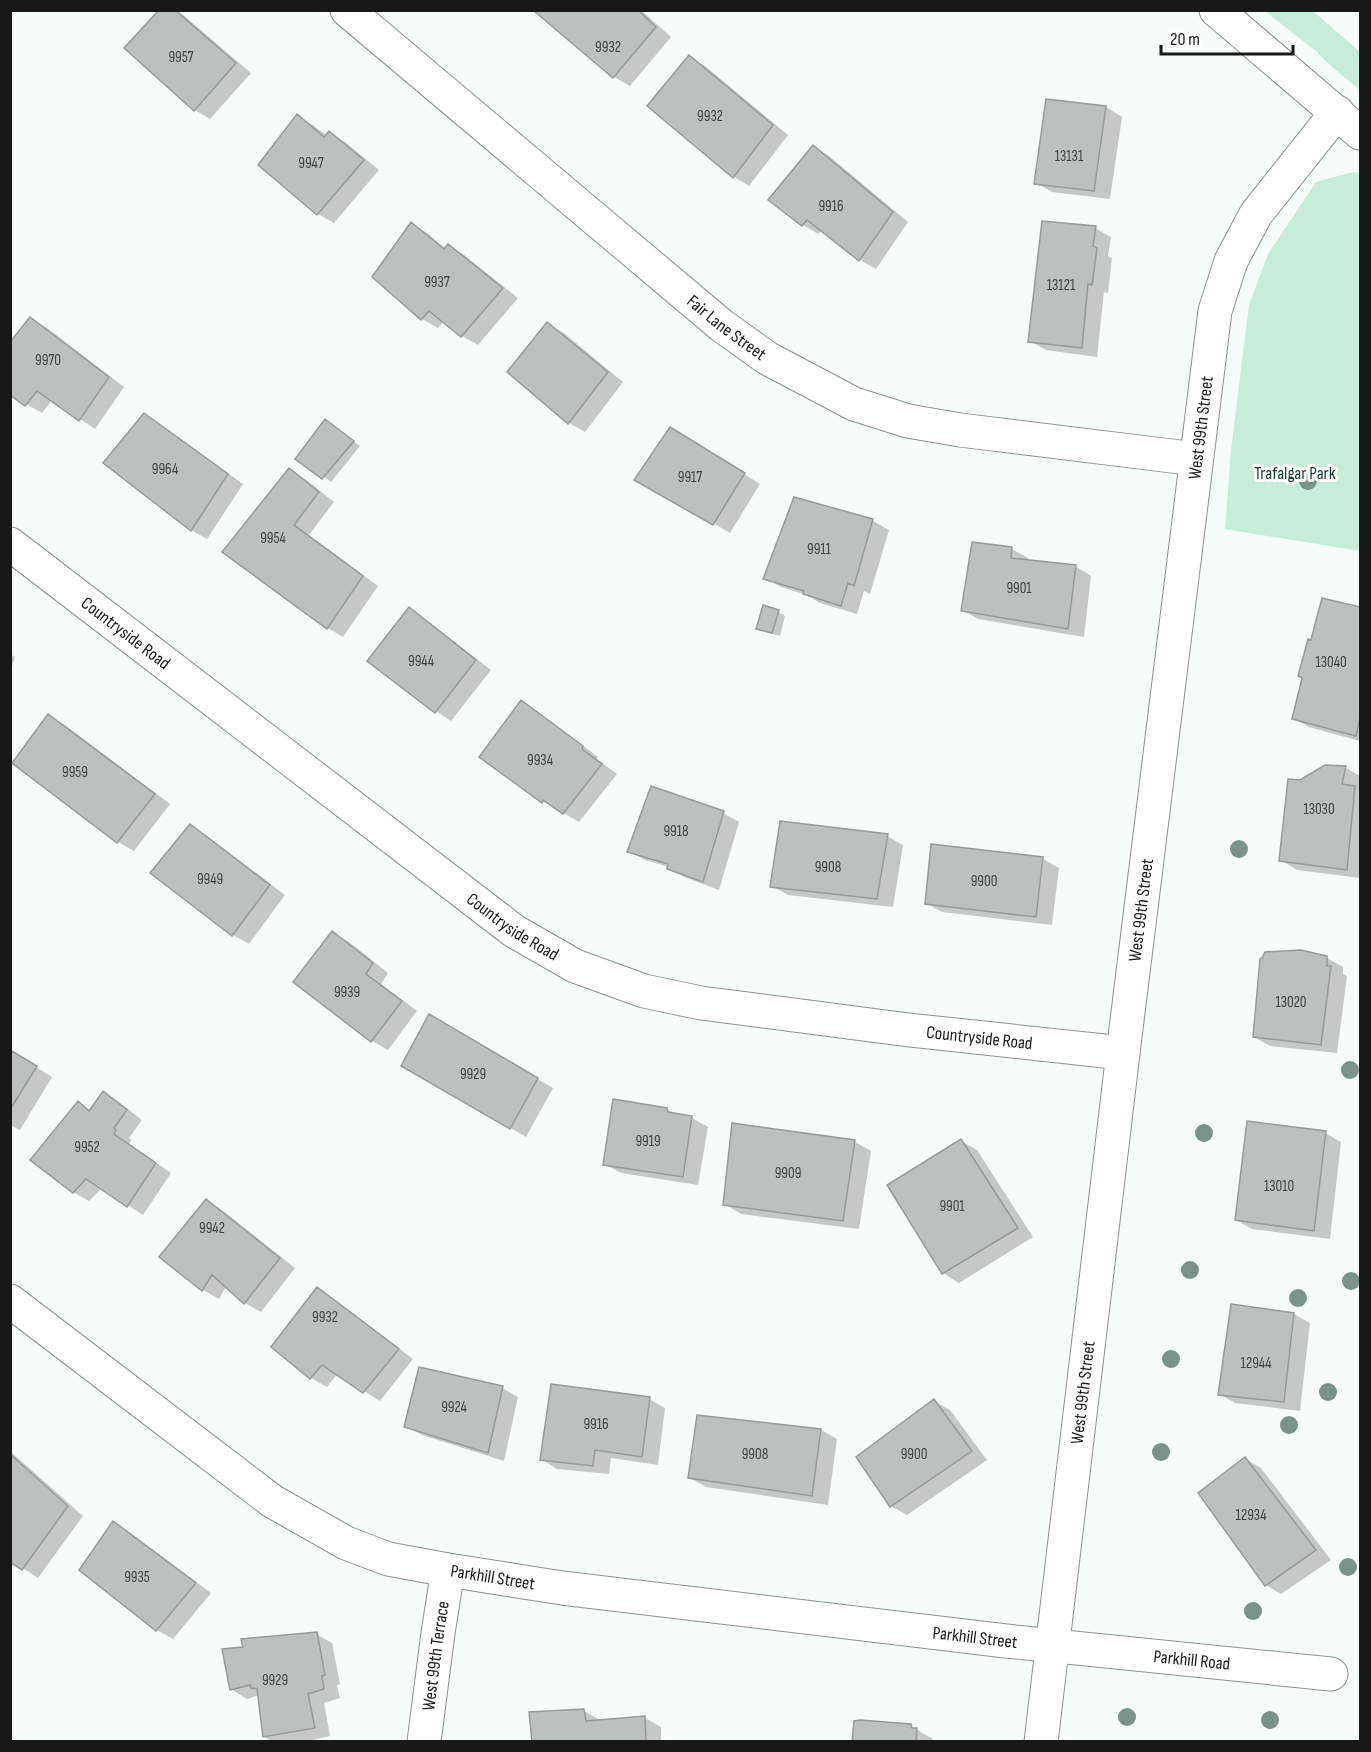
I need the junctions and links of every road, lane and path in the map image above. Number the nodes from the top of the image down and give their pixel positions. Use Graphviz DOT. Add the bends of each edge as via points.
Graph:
graph roads {
  1 [pos="347,10"];
  2 [pos="1216,10"];
  3 [pos="1349,123"];
  4 [pos="1196,459"];
  5 [pos="10,544"];
  6 [pos="1123,1053"];
  7 [pos="10,1301"];
  8 [pos="448,1570"];
  9 [pos="1053,1646"];
  10 [pos="1331,1674"];
  11 [pos="424,1742"];
  12 [pos="1041,1742"];
  1 -- 4 [label="street, Fair Lane Street" via="715,320 767,358 854,404 908,421"];
  2 -- 3 [label="street"];
  3 -- 4 [label="street, West 99th Street" via="1260,208 1230,261 1215,311"];
  4 -- 6 [label="street, West 99th Street"];
  5 -- 6 [label="street, Countryside Road" via="514,931 569,964 644,991 701,1003"];
  6 -- 9 [label="street, West 99th Street"];
  7 -- 8 [label="street, Parkhill Street" via="272,1501 346,1543 388,1559"];
  8 -- 9 [label="street, Parkhill Street" via="562,1588"];
  8 -- 11 [label="street, West 99th Terrace"];
  9 -- 10 [label="street, Parkhill Road"];
  9 -- 12 [label="street, West 99th Street"];
}
